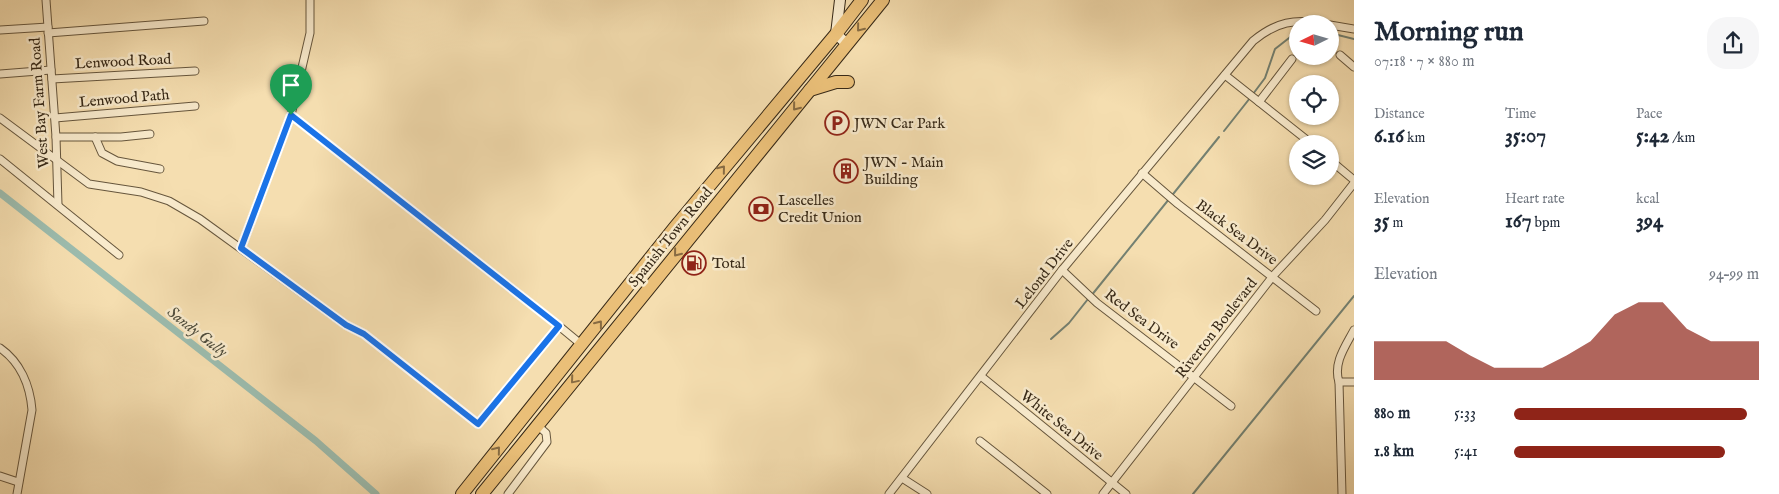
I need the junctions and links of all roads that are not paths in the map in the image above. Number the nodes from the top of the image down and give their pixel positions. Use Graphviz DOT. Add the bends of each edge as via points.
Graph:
graph roads {
  1 [pos="46,0"];
  2 [pos="310,0"];
  3 [pos="840,0"];
  4 [pos="862,0"];
  5 [pos="883,0"];
  6 [pos="204,21"];
  7 [pos="1289,22"];
  8 [pos="1339,26"];
  9 [pos="1354,29"];
  10 [pos="0,30"];
  11 [pos="48,30"];
  12 [pos="836,34"];
  13 [pos="847,44"];
  14 [pos="1340,55"];
  15 [pos="1289,63"];
  16 [pos="1354,67"];
  17 [pos="51,70"];
  18 [pos="195,71"];
  19 [pos="0,74"];
  20 [pos="1225,75"];
  21 [pos="52,79"];
  22 [pos="848,82"];
  23 [pos="809,91"];
  24 [pos="1259,102"];
  25 [pos="195,106"];
  26 [pos="291,115"];
  27 [pos="0,118"];
  28 [pos="55,118"];
  29 [pos="150,134"];
  30 [pos="1301,135"];
  31 [pos="56,137"];
  32 [pos="95,137"];
  33 [pos="0,159"];
  34 [pos="58,159"];
  35 [pos="1339,168"];
  36 [pos="160,169"];
  37 [pos="1142,173"];
  38 [pos="1354,182"];
  39 [pos="58,205"];
  40 [pos="675,227"];
  41 [pos="689,238"];
  42 [pos="241,248"];
  43 [pos="119,255"];
  44 [pos="1062,270"];
  45 [pos="1273,276"];
  46 [pos="1316,311"];
  47 [pos="559,326"];
  48 [pos="1354,330"];
  49 [pos="582,345"];
  50 [pos="0,348"];
  51 [pos="982,377"];
  52 [pos="1195,378"];
  53 [pos="1339,382"];
  54 [pos="1354,382"];
  55 [pos="1231,406"];
  56 [pos="537,425"];
  57 [pos="980,441"];
  58 [pos="0,476"];
  59 [pos="902,478"];
  60 [pos="18,482"];
  61 [pos="1112,483"];
  62 [pos="465,491"];
  63 [pos="16,494"];
  64 [pos="482,494"];
  65 [pos="508,494"];
  66 [pos="890,494"];
  67 [pos="928,494"];
  68 [pos="1047,494"];
  69 [pos="1103,494"];
  70 [pos="1126,494"];
  71 [pos="1342,494"];
  1 -- 11 [label="street, West Bay Farm Road"];
  2 -- 26 [label="street" via="310,33"];
  3 -- 12 [label="street"];
  4 -- 12 [label="highway, Spanish Town Road"];
  5 -- 13 [label="highway, Spanish Town Road, one-way"];
  6 -- 11 [label="street"];
  7 -- 20 [label="street, Lelond Drive" via="1274,25 1253,40"];
  8 -- 9 [label="street"];
  10 -- 11 [label="street"];
  11 -- 17 [label="street, West Bay Farm Road"];
  12 -- 13 [label="street"];
  40 -- 12 [label="highway, Spanish Town Road, one-way"];
  13 -- 23 [label="highway, Spanish Town Road"];
  14 -- 16 [label="street"];
  15 -- 24 [label="street"];
  17 -- 19 [label="street"];
  17 -- 21 [label="street, West Bay Farm Road"];
  18 -- 21 [label="street, Lenwood Road"];
  20 -- 24 [label="street"];
  20 -- 37 [label="street, Lelond Drive"];
  21 -- 28 [label="street, West Bay Farm Road"];
  22 -- 23 [label="highway" via="836,82"];
  23 -- 41 [label="highway, Spanish Town Road, one-way"];
  24 -- 30 [label="street"];
  25 -- 28 [label="street, Lenwood Path"];
  26 -- 42 [label="street"];
  26 -- 47 [label="street"];
  27 -- 34 [label="street"];
  28 -- 31 [label="street, West Bay Farm Road"];
  29 -- 32 [label="street"];
  31 -- 32 [label="street"];
  31 -- 34 [label="street, West Bay Farm Road"];
  32 -- 36 [label="street" via="102,153 117,161"];
  33 -- 39 [label="street"];
  34 -- 39 [label="street, West Bay Farm Road"];
  34 -- 42 [label="street" via="89,184 141,192 169,201"];
  35 -- 38 [label="street"];
  37 -- 44 [label="street, Lelond Drive"];
  37 -- 45 [label="street, Black Sea Drive"];
  38 -- 45 [label="street, Riverton Boulevard"];
  39 -- 43 [label="street"];
  40 -- 41 [label="highway"];
  49 -- 40 [label="highway, Spanish Town Road, one-way"];
  41 -- 56 [label="highway, Spanish Town Road, one-way"];
  42 -- 47 [label="street" via="346,325 364,334 478,424"];
  44 -- 51 [label="street, Lelond Drive"];
  44 -- 52 [label="street, Red Sea Drive" via="1087,295"];
  45 -- 46 [label="street, Black Sea Drive"];
  45 -- 52 [label="street, Riverton Boulevard"];
  47 -- 49 [label="street"];
  48 -- 53 [label="street" via="1340,356 1336,371"];
  62 -- 49 [label="highway, Spanish Town Road, one-way"];
  50 -- 60 [label="street" via="17,365 31,399 32,410"];
  51 -- 59 [label="street, Lelond Drive"];
  51 -- 61 [label="street, White Sea Drive"];
  52 -- 55 [label="street, Red Sea Drive"];
  52 -- 61 [label="street, Riverton Boulevard"];
  53 -- 54 [label="street"];
  53 -- 71 [label="street"];
  56 -- 64 [label="highway, Spanish Town Road"];
  56 -- 65 [label="street" via="546,433 547,442"];
  57 -- 68 [label="street"];
  58 -- 60 [label="street"];
  59 -- 66 [label="street, Lelond Drive"];
  59 -- 67 [label="street"];
  60 -- 63 [label="street"];
  61 -- 69 [label="street, Riverton Boulevard"];
  61 -- 70 [label="street, White Sea Drive"];
}
